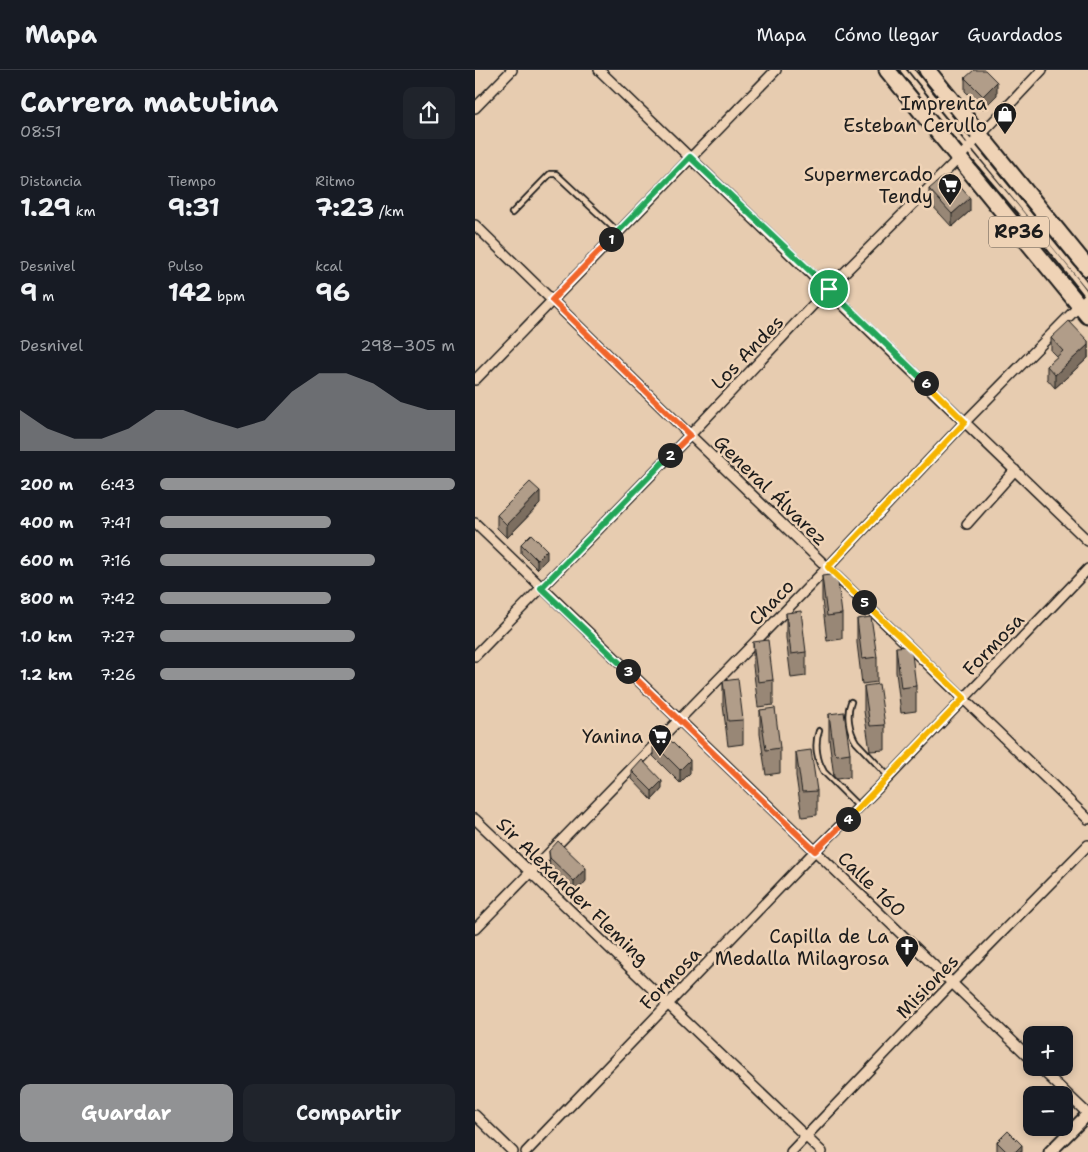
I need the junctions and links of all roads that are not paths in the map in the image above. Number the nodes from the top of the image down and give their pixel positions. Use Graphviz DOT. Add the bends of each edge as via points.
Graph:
graph roads {
  1 [pos="512,70"];
  2 [pos="599,70"];
  3 [pos="776,70"];
  4 [pos="887,70"];
  5 [pos="903,70"];
  6 [pos="911,70"];
  7 [pos="927,70"];
  8 [pos="1042,70"];
  9 [pos="475,108"];
  10 [pos="970,146"];
  11 [pos="690,157"];
  12 [pos="512,214"];
  13 [pos="475,225"];
  14 [pos="618,232"];
  15 [pos="1088,268"];
  16 [pos="1088,287"];
  17 [pos="829,289"];
  18 [pos="552,300"];
  19 [pos="1086,304"];
  20 [pos="475,380"];
  21 [pos="965,422"];
  22 [pos="690,435"];
  23 [pos="1015,470"];
  24 [pos="475,523"];
  25 [pos="967,524"];
  26 [pos="1088,540"];
  27 [pos="828,567"];
  28 [pos="1088,569"];
  29 [pos="541,588"];
  30 [pos="475,656"];
  31 [pos="964,698"];
  32 [pos="851,702"];
  33 [pos="679,719"];
  34 [pos="819,731"];
  35 [pos="889,777"];
  36 [pos="859,807"];
  37 [pos="475,819"];
  38 [pos="1088,819"];
  39 [pos="1088,845"];
  40 [pos="815,851"];
  41 [pos="530,872"];
  42 [pos="475,929"];
  43 [pos="952,983"];
  44 [pos="667,1004"];
  45 [pos="1023,1051"];
  46 [pos="1048,1076"];
  47 [pos="1088,1114"];
  48 [pos="475,1115"];
  49 [pos="806,1136"];
  50 [pos="513,1152"];
  51 [pos="526,1152"];
  52 [pos="791,1152"];
  53 [pos="822,1152"];
  54 [pos="1050,1152"];
  1 -- 9 [label="street"];
  2 -- 11 [label="street"];
  3 -- 11 [label="street"];
  4 -- 10 [label="main road, RP36"];
  5 -- 10 [label="lane" via="943,121"];
  6 -- 10 [label="lane"];
  7 -- 10 [label="main road, RP36"];
  8 -- 10 [label="street, Los Andes"];
  10 -- 15 [label="main road, RP36"];
  10 -- 16 [label="lane"];
  10 -- 17 [label="street, Los Andes"];
  10 -- 19 [label="main road, RP36"];
  11 -- 14 [label="street"];
  11 -- 17 [label="street"];
  12 -- 14 [label="lane" via="550,174 556,174"];
  13 -- 18 [label="street, General Álvarez"];
  14 -- 18 [label="street"];
  17 -- 21 [label="street"];
  17 -- 22 [label="street, Los Andes"];
  18 -- 20 [label="street"];
  18 -- 22 [label="street, General Álvarez"];
  19 -- 21 [label="street, Chaco"];
  21 -- 23 [label="street"];
  21 -- 27 [label="street, Chaco"];
  22 -- 27 [label="street, General Álvarez"];
  22 -- 29 [label="street, Los Andes"];
  23 -- 25 [label="street"];
  23 -- 26 [label="street"];
  24 -- 29 [label="street, Calle 160"];
  27 -- 31 [label="street, General Álvarez"];
  27 -- 33 [label="street, Chaco"];
  28 -- 31 [label="street, Formosa"];
  29 -- 30 [label="street, Los Andes"];
  29 -- 33 [label="street, Calle 160"];
  31 -- 35 [label="street, Formosa"];
  31 -- 38 [label="street, General Álvarez"];
  32 -- 35 [label="lane" via="852,736"];
  33 -- 40 [label="street, Calle 160"];
  33 -- 41 [label="street, Chaco"];
  34 -- 36 [label="lane" via="820,766"];
  35 -- 36 [label="street, Formosa"];
  36 -- 40 [label="street, Formosa"];
  37 -- 41 [label="street, Sir Alexander Fleming"];
  39 -- 43 [label="street, Misiones"];
  40 -- 43 [label="street, Calle 160"];
  40 -- 44 [label="street, Formosa"];
  41 -- 42 [label="street, Chaco"];
  41 -- 44 [label="street, Sir Alexander Fleming"];
  43 -- 45 [label="street, Calle 160"];
  43 -- 49 [label="street, Misiones"];
  44 -- 49 [label="street, Sir Alexander Fleming"];
  44 -- 51 [label="street, Formosa"];
  46 -- 47 [label="street"];
  47 -- 54 [label="street"];
  48 -- 50 [label="street"];
  49 -- 52 [label="street, Misiones"];
  49 -- 53 [label="street, Sir Alexander Fleming"];
}
